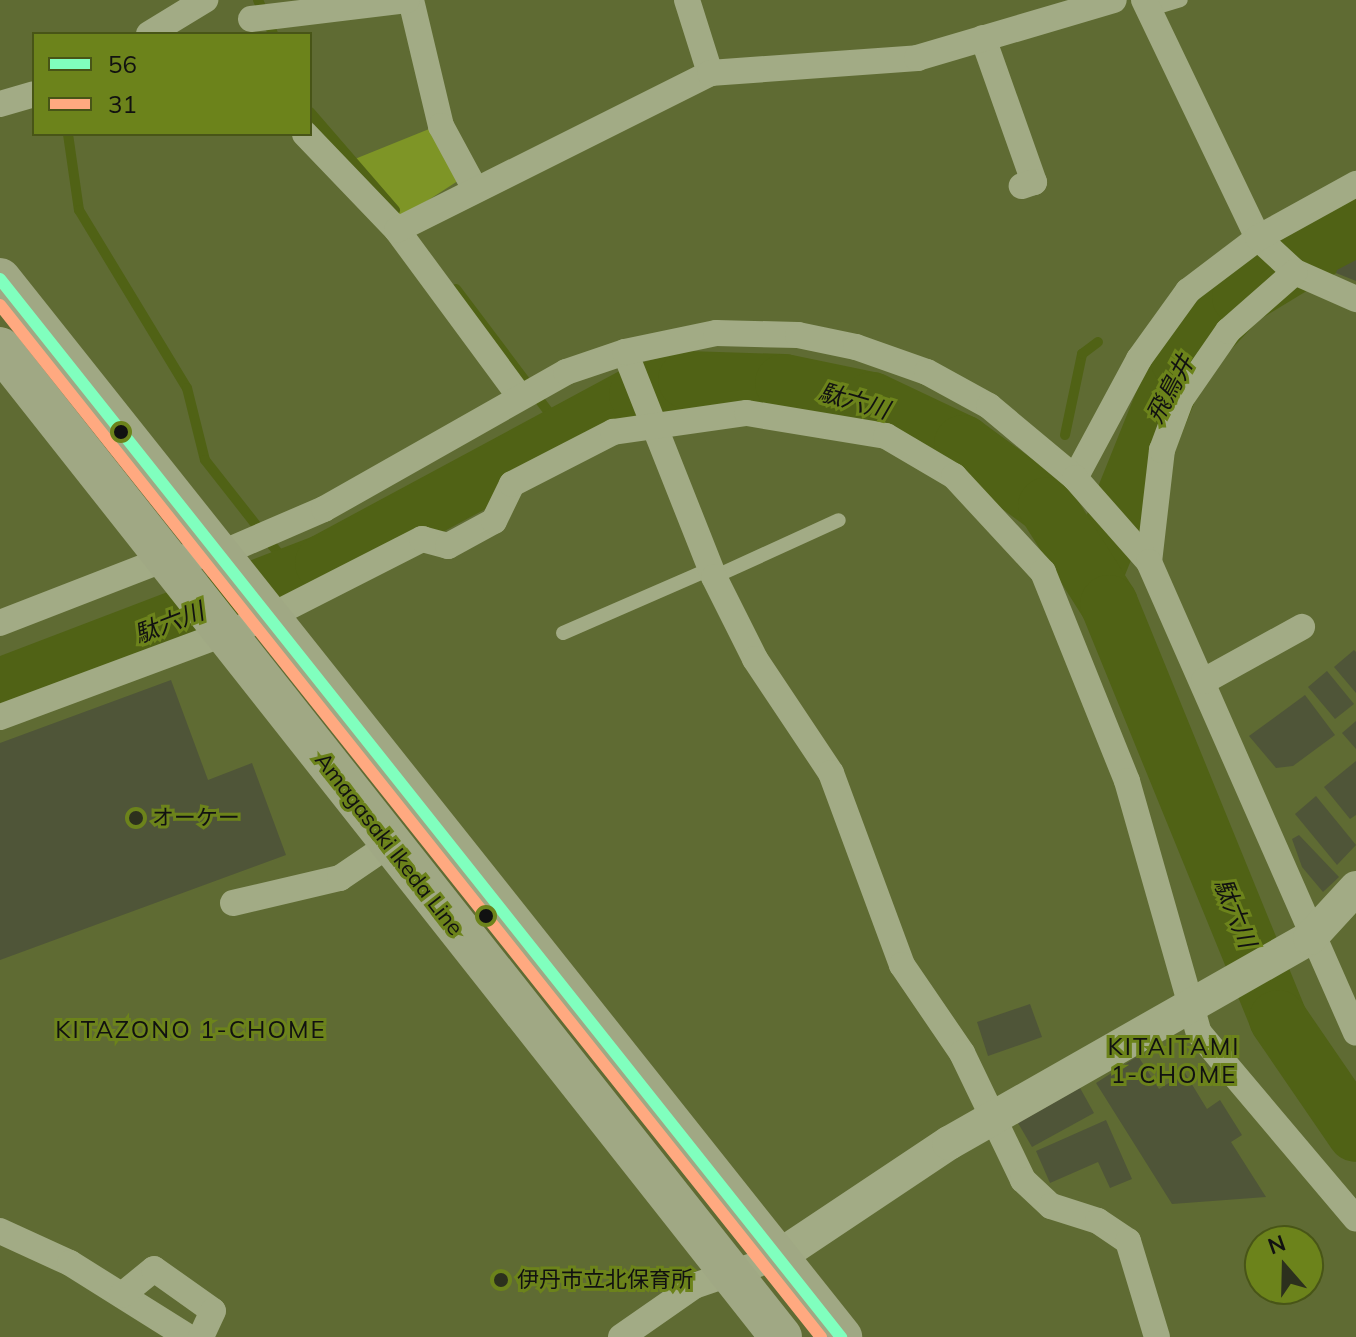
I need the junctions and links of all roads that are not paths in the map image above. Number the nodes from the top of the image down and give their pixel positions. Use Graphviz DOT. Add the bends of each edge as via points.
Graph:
graph roads {
  1 [pos="205,0"];
  2 [pos="409,0"];
  3 [pos="687,0"];
  4 [pos="1114,0"];
  5 [pos="1181,0"];
  6 [pos="1148,5"];
  7 [pos="248,18"];
  8 [pos="152,32"];
  9 [pos="983,38"];
  10 [pos="710,73"];
  11 [pos="32,95"];
  12 [pos="0,104"];
  13 [pos="307,136"];
  14 [pos="1032,182"];
  15 [pos="1356,184"];
  16 [pos="474,187"];
  17 [pos="397,230"];
  18 [pos="1264,243"];
  19 [pos="1294,271"];
  20 [pos="0,279"];
  21 [pos="1356,299"];
  22 [pos="0,348"];
  23 [pos="625,352"];
  24 [pos="520,397"];
  25 [pos="653,425"];
  26 [pos="1083,487"];
  27 [pos="839,520"];
  28 [pos="220,554"];
  29 [pos="1143,555"];
  30 [pos="165,559"];
  31 [pos="712,573"];
  32 [pos="269,617"];
  33 [pos="0,623"];
  34 [pos="1302,627"];
  35 [pos="563,633"];
  36 [pos="224,634"];
  37 [pos="1204,681"];
  38 [pos="0,717"];
  39 [pos="390,844"];
  40 [pos="1356,888"];
  41 [pos="233,903"];
  42 [pos="1303,942"];
  43 [pos="1197,1006"];
  44 [pos="1356,1033"];
  45 [pos="992,1123"];
  46 [pos="1356,1219"];
  47 [pos="0,1231"];
  48 [pos="778,1257"];
  49 [pos="729,1270"];
  50 [pos="122,1295"];
  51 [pos="188,1337"];
  52 [pos="201,1337"];
  53 [pos="621,1337"];
  54 [pos="781,1337"];
  55 [pos="841,1337"];
  56 [pos="1157,1337"];
  1 -- 8 [label="street"];
  2 -- 7 [label="street"];
  2 -- 16 [label="street" via="441,126"];
  3 -- 10 [label="street"];
  4 -- 9 [label="street"];
  5 -- 6 [label="lane"];
  6 -- 18 [label="street"];
  9 -- 10 [label="street" via="917,58"];
  9 -- 14 [label="street"];
  10 -- 16 [label="street"];
  11 -- 12 [label="street"];
  13 -- 17 [label="street"];
  15 -- 18 [label="street"];
  16 -- 17 [label="street"];
  17 -- 24 [label="street"];
  18 -- 19 [label="street"];
  18 -- 26 [label="street" via="1206,275 1161,322"];
  19 -- 21 [label="street"];
  19 -- 29 [label="street" via="1228,331 1181,399 1162,450"];
  20 -- 28 [label="main road, Amagasaki Ikeda Line"];
  22 -- 30 [label="main road, Amagasaki Ikeda Line"];
  23 -- 24 [label="street"];
  23 -- 25 [label="street"];
  23 -- 26 [label="street" via="716,333 798,335 856,347 927,372 989,406"];
  24 -- 28 [label="street" via="374,486"];
  25 -- 31 [label="street"];
  25 -- 32 [label="street" via="556,457 512,484 494,521 448,546 422,539"];
  25 -- 43 [label="street" via="747,413 886,436 954,476 1017,539 1062,607 1122,767"];
  26 -- 29 [label="street"];
  27 -- 31 [label="lane"];
  28 -- 30 [label="street"];
  28 -- 32 [label="main road, Amagasaki Ikeda Line"];
  29 -- 37 [label="street"];
  30 -- 33 [label="street"];
  30 -- 36 [label="main road, Amagasaki Ikeda Line"];
  31 -- 35 [label="lane"];
  31 -- 45 [label="street" via="755,659 831,773 902,965 962,1053"];
  32 -- 36 [label="street"];
  32 -- 48 [label="main road, Amagasaki Ikeda Line"];
  34 -- 37 [label="street"];
  36 -- 38 [label="street"];
  36 -- 39 [label="main road, Amagasaki Ikeda Line"];
  37 -- 42 [label="street"];
  39 -- 41 [label="street" via="340,878"];
  39 -- 49 [label="main road, Amagasaki Ikeda Line"];
  40 -- 42 [label="street"];
  42 -- 43 [label="street"];
  42 -- 44 [label="street"];
  43 -- 45 [label="street"];
  43 -- 46 [label="street" via="1199,1033"];
  45 -- 48 [label="street" via="949,1143"];
  45 -- 56 [label="street" via="1034,1192 1128,1241"];
  47 -- 50 [label="street"];
  48 -- 49 [label="street"];
  48 -- 55 [label="main road, Amagasaki Ikeda Line"];
  49 -- 53 [label="street"];
  49 -- 54 [label="main road, Amagasaki Ikeda Line"];
  50 -- 51 [label="street"];
  50 -- 52 [label="street" via="154,1269 213,1311"];
}
